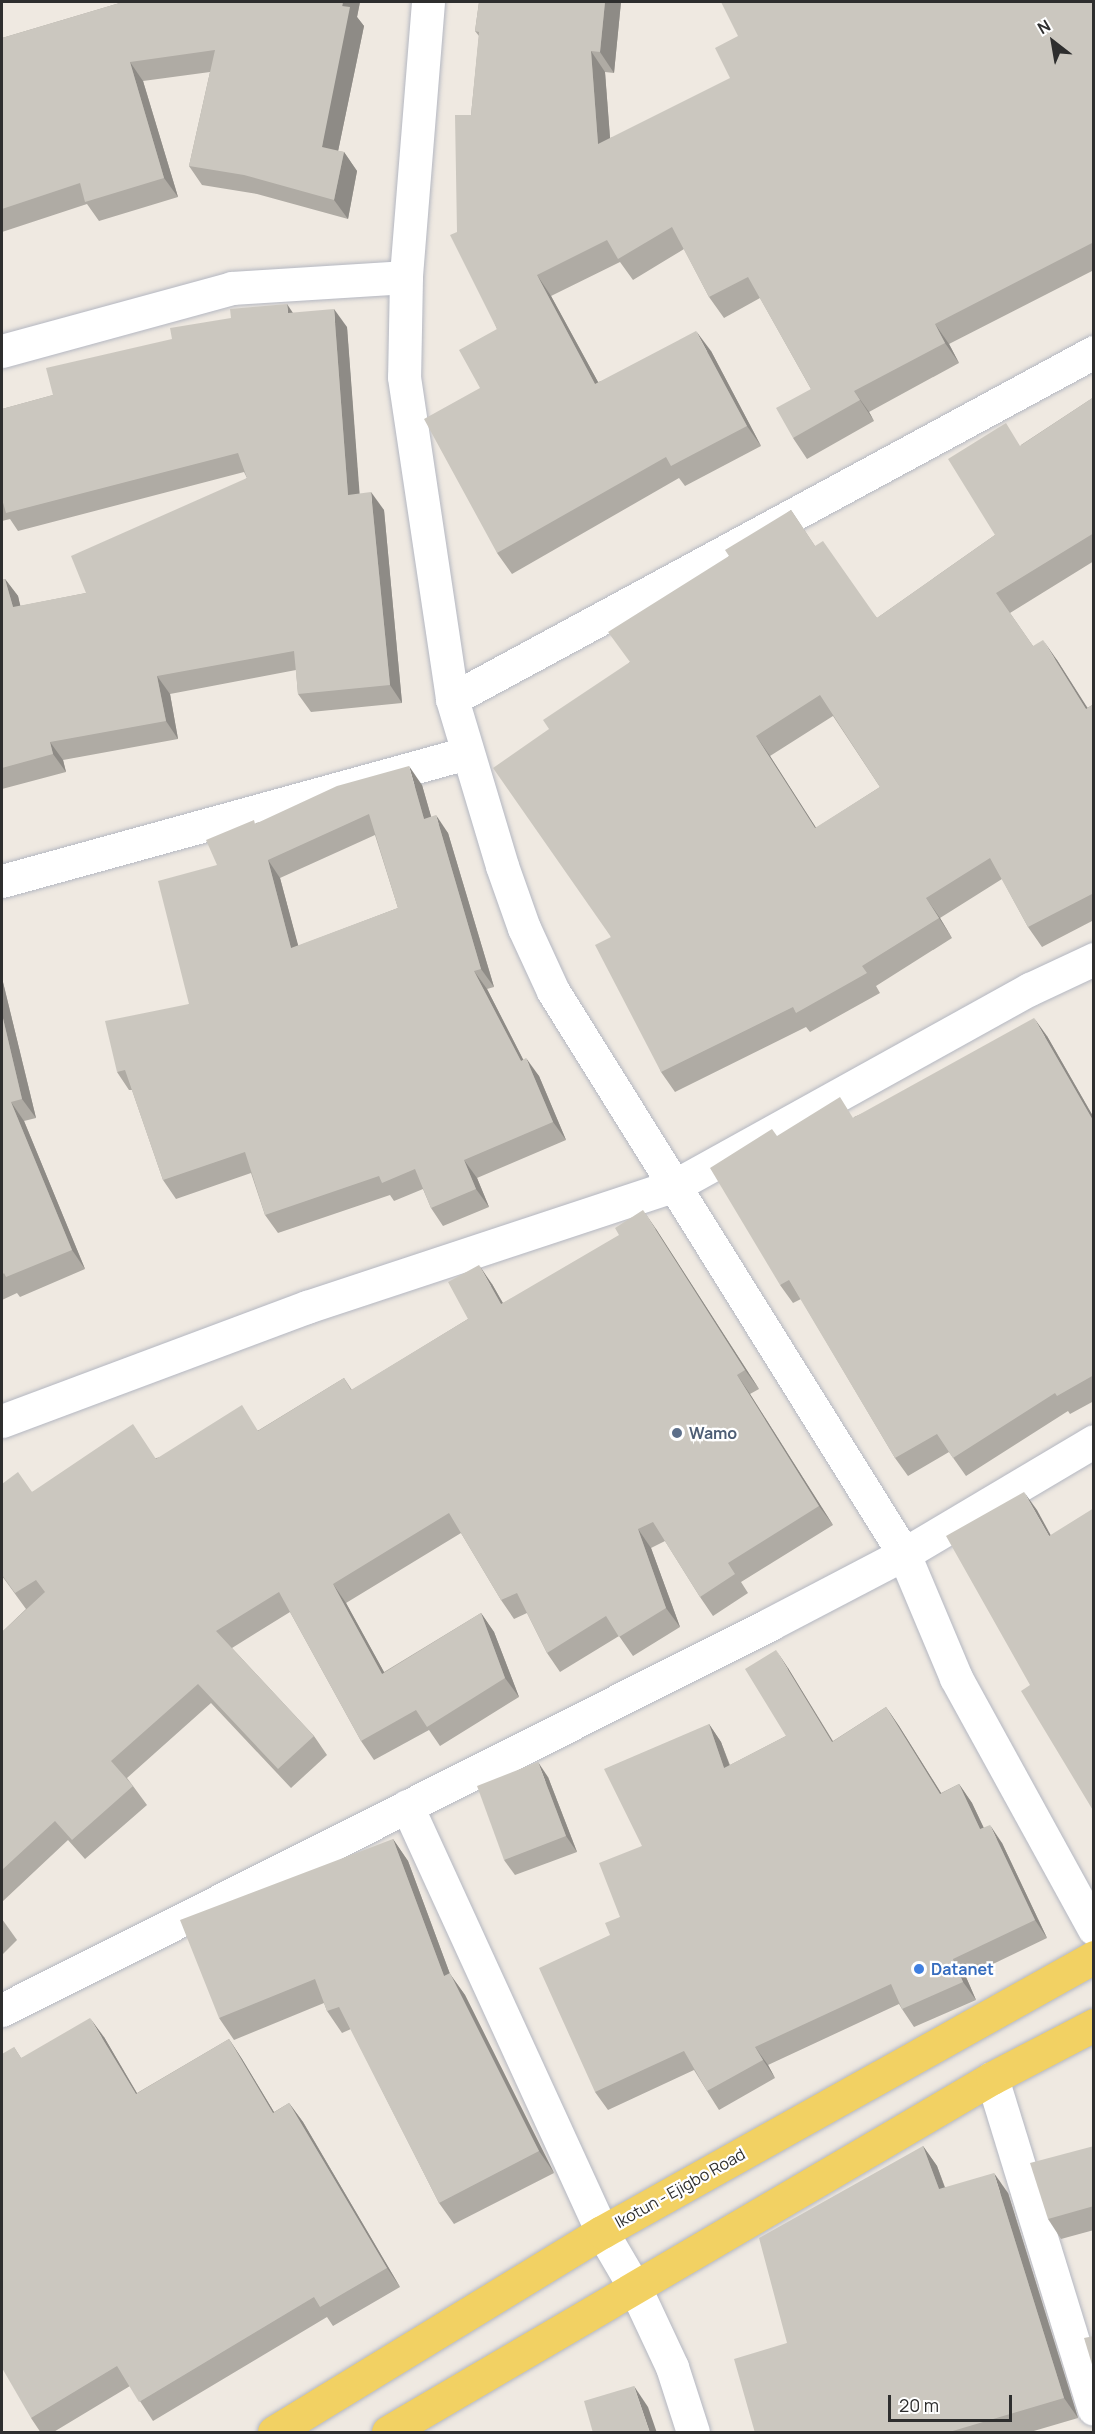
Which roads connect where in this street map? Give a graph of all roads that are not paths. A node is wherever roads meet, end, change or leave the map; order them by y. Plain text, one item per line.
1 (429, 2) edge
2 (406, 277) junction
3 (2, 351) edge
4 (1094, 352) edge
5 (452, 699) junction
6 (466, 753) junction
7 (2, 881) edge
8 (1094, 959) edge
9 (676, 1185) junction
10 (2, 1421) edge
11 (1094, 1441) edge
12 (904, 1554) junction
13 (407, 1806) junction
14 (1094, 1929) edge
15 (1094, 1957) edge
16 (2, 2010) edge
17 (1094, 2025) edge
18 (992, 2078) junction
19 (602, 2232) junction
20 (636, 2290) junction
21 (1094, 2409) edge
22 (274, 2433) edge
23 (388, 2433) edge
24 (693, 2433) edge

1 - 2 street
2 - 3 street
2 - 5 street
4 - 5 street
5 - 6 street
6 - 7 street
6 - 9 street
8 - 9 street
9 - 10 street
9 - 12 street
11 - 12 street
12 - 13 street
12 - 14 street
13 - 16 street
13 - 19 street
15 - 19 main road, Ikotun - Ejigbo Road
17 - 18 main road
18 - 20 main road
18 - 21 street
19 - 20 street
19 - 22 main road, Ikotun - Ejigbo Road
20 - 23 main road
20 - 24 street

